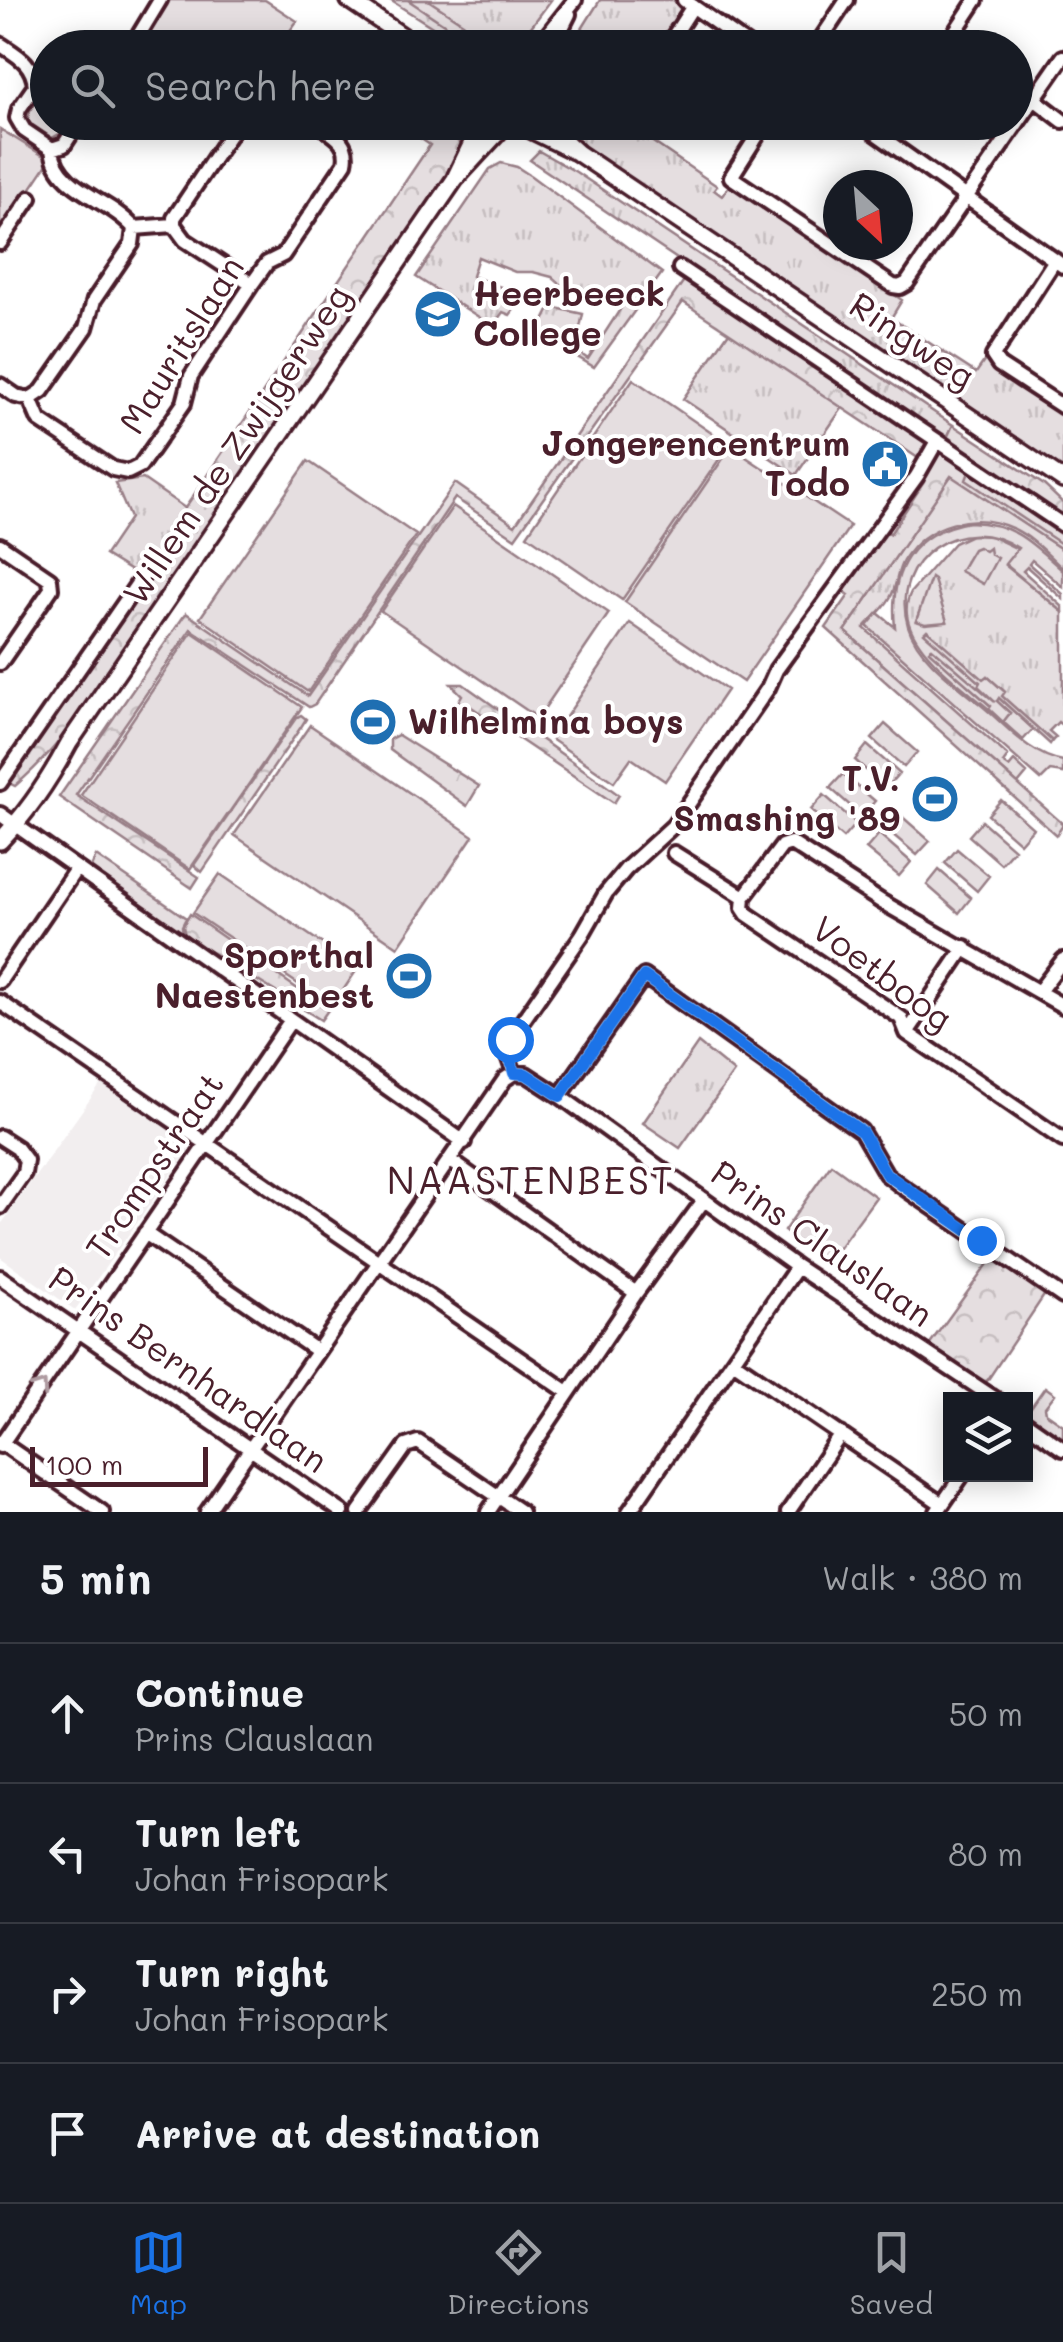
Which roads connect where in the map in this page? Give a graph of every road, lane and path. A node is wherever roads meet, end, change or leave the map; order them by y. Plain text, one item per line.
1 (160, 0) edge
2 (349, 0) edge
3 (576, 0) edge
4 (848, 0) edge
5 (976, 0) edge
6 (689, 3) edge
7 (142, 30) edge
8 (393, 30) edge
9 (552, 30) edge
10 (561, 30) edge
11 (675, 30) edge
12 (727, 30) edge
13 (827, 30) edge
14 (956, 30) edge
15 (0, 44) edge
16 (1063, 57) edge
17 (30, 67) edge
18 (30, 93) edge
19 (1033, 96) edge
20 (1036, 98) junction
21 (1033, 102) edge
22 (1063, 121) edge
23 (30, 135) edge
24 (35, 140) edge
25 (67, 140) edge
26 (226, 140) edge
27 (341, 140) edge
28 (474, 140) edge
29 (485, 140) edge
30 (548, 140) edge
31 (564, 140) edge
32 (755, 140) edge
33 (886, 140) edge
34 (1007, 140) edge
35 (578, 152) junction
36 (53, 156) junction
37 (455, 180) junction
38 (967, 197) junction
39 (30, 198) dead end
40 (174, 225) junction
41 (134, 228) junction
42 (0, 244) edge
43 (1059, 263) edge
44 (680, 268) dead end
45 (252, 284) junction
46 (0, 385) edge
47 (30, 399) junction
48 (1063, 407) edge
49 (937, 440) junction
50 (1063, 480) edge
51 (1063, 526) edge
52 (0, 545) edge
53 (144, 574) dead end
54 (0, 663) edge
55 (0, 783) edge
56 (6, 821) edge
57 (0, 842) edge
58 (674, 852) dead end
59 (76, 869) junction
60 (744, 898) junction
61 (965, 947) junction
62 (1063, 960) edge
63 (0, 981) edge
64 (1040, 990) junction
65 (0, 1002) edge
66 (1063, 1006) edge
67 (291, 1020) junction
68 (906, 1033) junction
69 (514, 1073) junction
70 (560, 1096) junction
71 (0, 1137) edge
72 (1063, 1140) edge
73 (208, 1141) junction
74 (464, 1142) junction
75 (450, 1162) junction
76 (704, 1200) junction
77 (0, 1207) edge
78 (144, 1233) junction
79 (380, 1261) junction
80 (797, 1266) junction
81 (0, 1276) edge
82 (636, 1293) junction
83 (1063, 1297) edge
84 (80, 1332) junction
85 (317, 1351) junction
86 (733, 1362) junction
87 (568, 1392) junction
88 (985, 1392) edge
89 (1033, 1428) edge
90 (841, 1434) junction
91 (1, 1444) edge
92 (250, 1449) junction
93 (1063, 1449) edge
94 (957, 1482) edge
95 (499, 1497) junction
96 (363, 1508) edge
97 (939, 1508) edge
98 (101, 1512) edge
99 (207, 1512) edge
100 (342, 1512) edge
101 (380, 1512) edge
102 (488, 1512) edge
103 (521, 1512) edge
104 (629, 1512) edge
105 (788, 1512) edge

1 - 7 street
2 - 8 main road
3 - 9 street
3 - 10 street
4 - 13 street
5 - 14 street
6 - 11 street
6 - 12 street
15 - 17 street
16 - 20 street
18 - 23 street
19 - 20 street
20 - 21 street
20 - 22 street
24 - 36 street
25 - 36 street
26 - 40 street, Mauritslaan
27 - 45 street, Mauritslaan
28 - 37 main road, Willem de Zwijgerweg
29 - 37 main road, Willem de Zwijgerweg
30 - 35 main road, Ringweg
31 - 35 main road, Ringweg
32 - 38 street
33 - 38 street
34 - 38 street
35 - 50 main road, Ringweg
36 - 41 street
37 - 56 main road, Willem de Zwijgerweg
38 - 43 street
39 - 42 street
40 - 41 street
40 - 45 street
41 - 47 street
43 - 48 street
44 - 49 street
45 - 47 street, Mauritslaan
46 - 47 street, Mauritslaan
49 - 51 street
49 - 69 street
52 - 54 street
53 - 55 street, Willem de Zwijgerweg
56 - 57 main road, Willem de Zwijgerweg
56 - 59 street
58 - 60 street, Voetboog
59 - 63 street
59 - 67 street
60 - 61 street
60 - 68 street, Voetboog
61 - 64 street
61 - 68 street
62 - 64 street
64 - 66 street
65 - 73 street
67 - 73 street, Trompstraat
67 - 74 street
68 - 72 street, Voetboog
69 - 70 street, Prins Clauslaan
69 - 74 street
70 - 76 street, Prins Clauslaan
70 - 83 street
71 - 77 street
73 - 78 street, Trompstraat
73 - 79 street
74 - 75 street
75 - 79 street
75 - 82 street
76 - 80 street, Prins Clauslaan
76 - 82 street
78 - 84 street, Trompstraat
78 - 85 street
79 - 85 street
79 - 87 street
80 - 86 street
80 - 88 street, Prins Clauslaan
81 - 84 street, Prins Bernhardlaan
82 - 87 street
91 -> 84 street, Trompstraat
84 - 92 street, Prins Bernhardlaan
85 - 92 street
86 - 90 street
86 - 104 street
87 - 95 street
89 - 93 street
90 - 97 street
90 - 105 street
91 - 98 street
92 - 99 street
92 - 100 street, Prins Bernhardlaan
94 - 97 street
95 - 96 street
95 - 102 street
95 - 103 street
96 - 101 street

